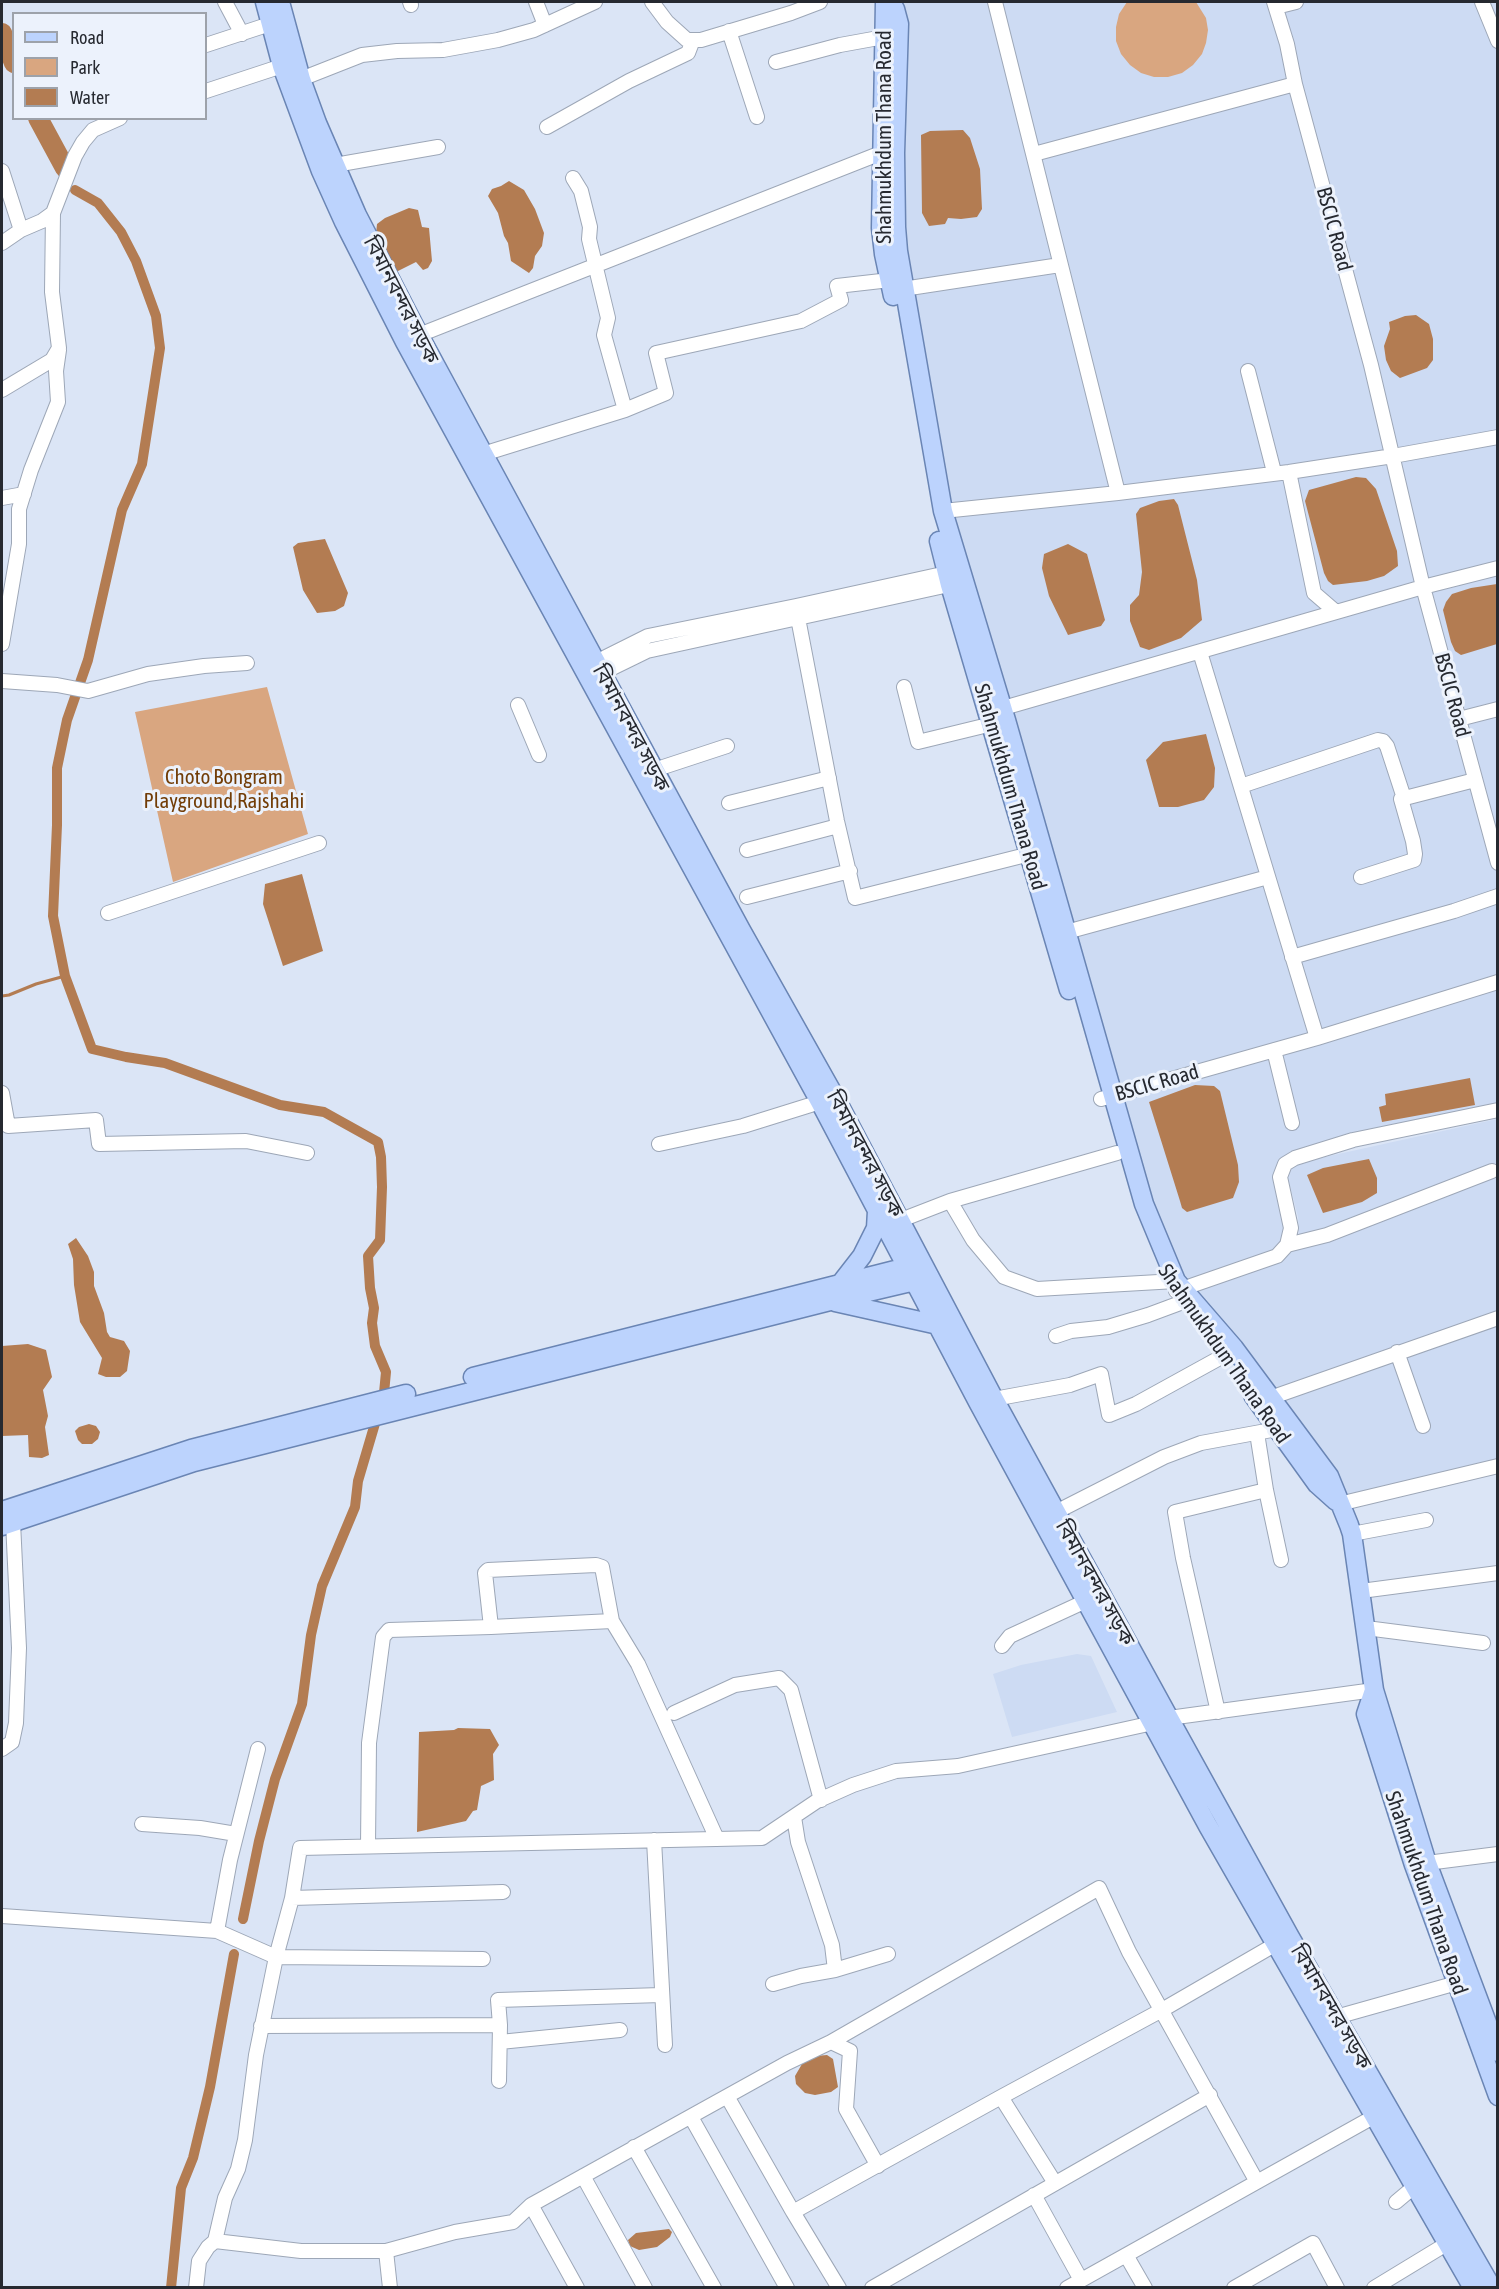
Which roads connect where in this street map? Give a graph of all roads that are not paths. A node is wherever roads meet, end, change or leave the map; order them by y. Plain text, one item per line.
1 (225, 2) edge
2 (265, 2) edge
3 (280, 2) edge
4 (536, 2) edge
5 (595, 2) edge
6 (652, 2) edge
7 (820, 2) edge
8 (885, 2) edge
9 (890, 2) edge
10 (995, 2) edge
11 (1296, 2) edge
12 (1482, 2) edge
13 (1275, 4) edge
14 (270, 24) junction
15 (545, 25) junction
16 (729, 31) junction
17 (242, 34) junction
18 (884, 37) junction
19 (693, 40) junction
20 (1497, 41) edge
21 (207, 45) edge
22 (776, 62) dead end
23 (282, 66) junction
24 (302, 79) junction
25 (1295, 84) junction
26 (207, 91) edge
27 (757, 117) dead end
28 (116, 120) edge
29 (547, 128) dead end
30 (438, 147) dead end
31 (881, 153) junction
32 (1034, 154) junction
33 (335, 165) junction
34 (2, 171) edge
35 (573, 178) dead end
36 (53, 213) junction
37 (21, 230) junction
38 (2, 243) edge
39 (596, 264) junction
40 (1060, 265) junction
41 (897, 285) junction
42 (419, 335) junction
43 (58, 348) junction
44 (1248, 371) dead end
45 (2, 390) edge
46 (625, 410) junction
47 (1497, 437) edge
48 (483, 454) junction
49 (1393, 456) junction
50 (1274, 472) junction
51 (1289, 472) junction
52 (24, 494) junction
53 (1118, 494) junction
54 (2, 498) edge
55 (943, 511) junction
56 (1497, 568) edge
57 (955, 577) junction
58 (1424, 586) junction
59 (554, 600) junction
60 (1336, 612) junction
61 (798, 618) junction
62 (2, 644) edge
63 (1200, 652) junction
64 (247, 663) dead end
65 (599, 668) junction
66 (2, 681) edge
67 (904, 687) dead end
68 (518, 705) dead end
69 (1497, 709) edge
70 (994, 715) junction
71 (1459, 719) junction
72 (727, 746) dead end
73 (539, 755) dead end
74 (654, 770) junction
75 (829, 778) junction
76 (1475, 780) junction
77 (1241, 786) junction
78 (1404, 798) junction
79 (729, 803) dead end
80 (838, 826) junction
81 (319, 843) dead end
82 (747, 849) dead end
83 (1030, 854) junction
84 (1497, 863) edge
85 (850, 871) junction
86 (1268, 877) junction
87 (1361, 877) dead end
88 (1497, 896) edge
89 (747, 897) dead end
90 (108, 913) dead end
91 (1060, 934) junction
92 (1292, 957) junction
93 (1497, 982) edge
94 (1317, 1038) junction
95 (1274, 1050) junction
96 (2, 1093) edge
97 (1107, 1097) junction
98 (820, 1102) junction
99 (1497, 1110) edge
100 (1292, 1123) dead end
101 (659, 1144) dead end
102 (306, 1153) dead end
103 (1117, 1153) junction
104 (1492, 1171) dead end
105 (950, 1201) junction
106 (877, 1211) junction
107 (901, 1220) junction
108 (1287, 1245) junction
109 (911, 1274) junction
110 (841, 1284) junction
111 (1177, 1289) junction
112 (830, 1301) junction
113 (1497, 1318) edge
114 (938, 1325) junction
115 (1056, 1336) dead end
116 (1397, 1352) junction
117 (1225, 1355) junction
118 (1270, 1398) junction
119 (994, 1399) junction
120 (396, 1403) junction
121 (1423, 1426) dead end
122 (1277, 1429) junction
123 (1257, 1432) junction
124 (1497, 1466) edge
125 (1266, 1490) junction
126 (1339, 1504) junction
127 (1056, 1512) junction
128 (1426, 1521) dead end
129 (7, 1527) edge
130 (1352, 1534) junction
131 (1281, 1560) dead end
132 (2, 1564) edge
133 (16, 1567) junction
134 (1497, 1573) edge
135 (1361, 1591) junction
136 (1086, 1601) junction
137 (612, 1621) junction
138 (491, 1627) junction
139 (1366, 1628) junction
140 (1483, 1643) dead end
141 (1002, 1646) dead end
142 (1374, 1690) junction
143 (1218, 1712) junction
144 (674, 1713) dead end
145 (1161, 1721) junction
146 (2, 1749) edge
147 (258, 1749) dead end
148 (821, 1800) junction
149 (794, 1817) junction
150 (142, 1824) dead end
151 (236, 1834) junction
152 (717, 1839) junction
153 (654, 1840) junction
154 (368, 1846) junction
155 (1497, 1854) edge
156 (1420, 1864) junction
157 (502, 1892) dead end
158 (292, 1898) junction
159 (2, 1916) edge
160 (217, 1931) junction
161 (1276, 1944) junction
162 (888, 1954) dead end
163 (276, 1957) junction
164 (483, 1959) dead end
165 (835, 1970) junction
166 (1462, 1981) junction
167 (773, 1984) dead end
168 (661, 1995) junction
169 (1162, 2010) junction
170 (1336, 2017) junction
171 (500, 2025) junction
172 (261, 2026) junction
173 (621, 2030) dead end
174 (500, 2042) junction
175 (831, 2042) junction
176 (665, 2045) dead end
177 (1497, 2052) edge
178 (499, 2080) dead end
179 (1210, 2095) junction
180 (1497, 2096) edge
181 (1001, 2097) junction
182 (728, 2098) junction
183 (1375, 2116) junction
184 (691, 2117) junction
185 (634, 2147) junction
186 (878, 2166) junction
187 (583, 2176) junction
188 (1055, 2182) junction
189 (1257, 2182) junction
190 (1415, 2186) junction
191 (1034, 2195) junction
192 (1396, 2202) dead end
193 (531, 2205) junction
194 (793, 2212) junction
195 (215, 2241) junction
196 (1448, 2243) junction
197 (386, 2251) junction
198 (1126, 2255) junction
199 (1080, 2280) junction
200 (196, 2288) edge
201 (390, 2288) edge
202 (577, 2288) edge
203 (645, 2288) edge
204 (714, 2288) edge
205 (788, 2288) edge
206 (839, 2288) edge
207 (872, 2288) edge
208 (1067, 2288) edge
209 (1145, 2288) edge
210 (1234, 2288) edge
211 (1337, 2288) edge
212 (1374, 2288) edge
213 (1473, 2288) edge
214 (1492, 2288) edge

1 - 17 street
2 - 14 main road, বিমানবন্দর সড়ক
3 - 24 main road, বিমানবন্দর সড়ক
4 - 15 street
5 - 15 street
6 - 19 street
7 - 16 street
8 - 18 main road, Shahmukhdum Thana Road
9 - 41 main road, Shahmukhdum Thana Road
10 - 32 street
11 - 13 street
12 - 20 street
13 - 25 street, BSCIC Road
14 - 17 street
14 - 23 main road, বিমানবন্দর সড়ক
15 - 24 street
16 - 19 street
16 - 27 street
17 - 21 street
18 - 22 street
18 - 31 main road, Shahmukhdum Thana Road
19 - 29 street
23 - 26 street
23 - 59 main road, বিমানবন্দর সড়ক
24 - 33 main road, বিমানবন্দর সড়ক
25 - 32 street
25 - 49 street, BSCIC Road
28 - 36 street
30 - 33 street
31 - 39 street
31 - 41 main road, Shahmukhdum Thana Road
32 - 40 street
33 - 42 main road, বিমানবন্দর সড়ক
34 - 37 street
35 - 39 street
36 - 37 street
36 - 43 street
37 - 38 street
39 - 42 street
39 - 46 street
40 - 41 street
40 - 53 street
41 - 46 street
41 - 55 main road, Shahmukhdum Thana Road
41 - 57 main road, Shahmukhdum Thana Road
42 - 48 main road, বিমানবন্দর সড়ক
43 - 45 street
43 - 52 street
44 - 50 street
46 - 48 street
47 - 49 street
48 - 59 main road, বিমানবন্দর সড়ক
49 - 51 street
49 - 58 street, BSCIC Road
50 - 51 street
50 - 53 street
51 - 60 street
52 - 54 street
52 - 62 street
53 - 55 street
55 - 57 main road, Shahmukhdum Thana Road
56 - 58 street
57 - 61 street
57 - 65 street
57 - 70 main road, Shahmukhdum Thana Road
58 - 60 street
58 - 71 street, BSCIC Road
59 - 65 main road, বিমানবন্দর সড়ক
59 - 98 main road, বিমানবন্দর সড়ক
60 - 63 street
61 - 65 street
61 - 75 street
63 - 70 street
63 - 77 street
64 - 66 street
65 - 74 main road, বিমানবন্দর সড়ক
67 - 70 street
68 - 73 street
69 - 71 street
70 - 83 main road, Shahmukhdum Thana Road
70 - 91 main road, Shahmukhdum Thana Road
71 - 76 street, BSCIC Road
72 - 74 street
74 - 107 main road, বিমানবন্দর সড়ক
75 - 79 street
75 - 80 street
76 - 78 street
76 - 84 street, BSCIC Road
77 - 78 street
77 - 86 street
78 - 87 street
80 - 82 street
80 - 85 street
81 - 90 street
83 - 85 street
83 - 91 main road, Shahmukhdum Thana Road
85 - 89 street
86 - 91 street
86 - 92 street
88 - 92 street
91 - 97 main road, Shahmukhdum Thana Road
92 - 94 street
93 - 94 street, BSCIC Road
94 - 95 street, BSCIC Road
95 - 97 street, BSCIC Road
95 - 100 street
96 - 102 street
97 - 103 main road, Shahmukhdum Thana Road
97 - 111 main road, Shahmukhdum Thana Road
98 - 101 street
98 - 106 main road, বিমানবন্দর সড়ক
99 - 108 street
103 - 105 street
103 - 111 main road, Shahmukhdum Thana Road
104 - 108 street
105 - 107 street
105 - 111 street
106 - 109 main road, বিমানবন্দর সড়ক
106 - 110 main road
107 - 119 main road, বিমানবন্দর সড়ক
108 - 111 street
109 - 110 main road
109 - 112 main road
109 - 114 main road, বিমানবন্দর সড়ক
110 - 120 main road
111 - 115 street
111 - 117 main road, Shahmukhdum Thana Road
111 - 118 main road, Shahmukhdum Thana Road
112 - 114 main road
112 - 120 main road
113 - 116 street
114 - 136 main road, বিমানবন্দর সড়ক
116 - 118 street
116 - 121 street
117 - 119 street
117 - 122 main road, Shahmukhdum Thana Road
118 - 126 main road, Shahmukhdum Thana Road
119 - 127 main road, বিমানবন্দর সড়ক
120 - 129 main road
122 - 123 street
122 - 126 main road, Shahmukhdum Thana Road
123 - 125 street
123 - 127 street
124 - 126 street
125 - 131 street
125 - 143 street
126 - 130 main road, Shahmukhdum Thana Road
127 - 145 main road, বিমানবন্দর সড়ক
128 - 130 street
129 - 133 street
130 - 135 main road, Shahmukhdum Thana Road
132 - 133 street
133 - 146 street
134 - 135 street
135 - 139 main road, Shahmukhdum Thana Road
136 - 141 street
136 - 145 main road, বিমানবন্দর সড়ক
137 - 138 street
137 - 138 street
137 - 152 street
138 - 154 street
139 - 140 street
139 - 142 main road, Shahmukhdum Thana Road
142 - 143 street
142 - 156 main road, Shahmukhdum Thana Road
143 - 145 street
144 - 148 street
145 - 148 street
145 - 161 main road, বিমানবন্দর সড়ক
145 - 170 main road, বিমানবন্দর সড়ক
147 - 151 street
148 - 149 street
149 - 152 street
149 - 165 street
150 - 151 street
151 - 160 street
152 - 153 street
153 - 154 street
153 - 168 street
154 - 158 street
155 - 156 street
156 - 166 main road, Shahmukhdum Thana Road
157 - 158 street
158 - 163 street
159 - 160 street
160 - 163 street
161 - 169 street
161 - 183 main road, বিমানবন্দর সড়ক
162 - 165 street
163 - 164 street
163 - 172 street
165 - 167 street
166 - 170 street
166 - 177 main road, Shahmukhdum Thana Road
166 - 180 main road, Shahmukhdum Thana Road
168 - 171 street
168 - 176 street
169 - 175 street
169 - 179 street
169 - 181 street
170 - 214 main road, বিমানবন্দর সড়ক
171 - 172 street
171 - 174 street
172 - 195 street
173 - 174 street
174 - 178 street
175 - 182 street
175 - 186 street
179 - 188 street
179 - 189 street
181 - 186 street
181 - 188 street
182 - 184 street
182 - 194 street
183 - 189 street
183 - 190 main road, বিমানবন্দর সড়ক
184 - 185 street
184 - 205 street
185 - 187 street
185 - 204 street
186 - 194 street
187 - 193 street
187 - 203 street
188 - 191 street
189 - 198 street
190 - 192 street
190 - 196 main road, বিমানবন্দর সড়ক
191 - 199 street
191 - 207 street
193 - 197 street
193 - 202 street
194 - 206 street
195 - 197 street
195 - 200 street
196 - 212 street
196 - 213 main road, বিমানবন্দর সড়ক
197 - 201 street
198 - 199 street
198 - 209 street
199 - 208 street
210 - 211 street

